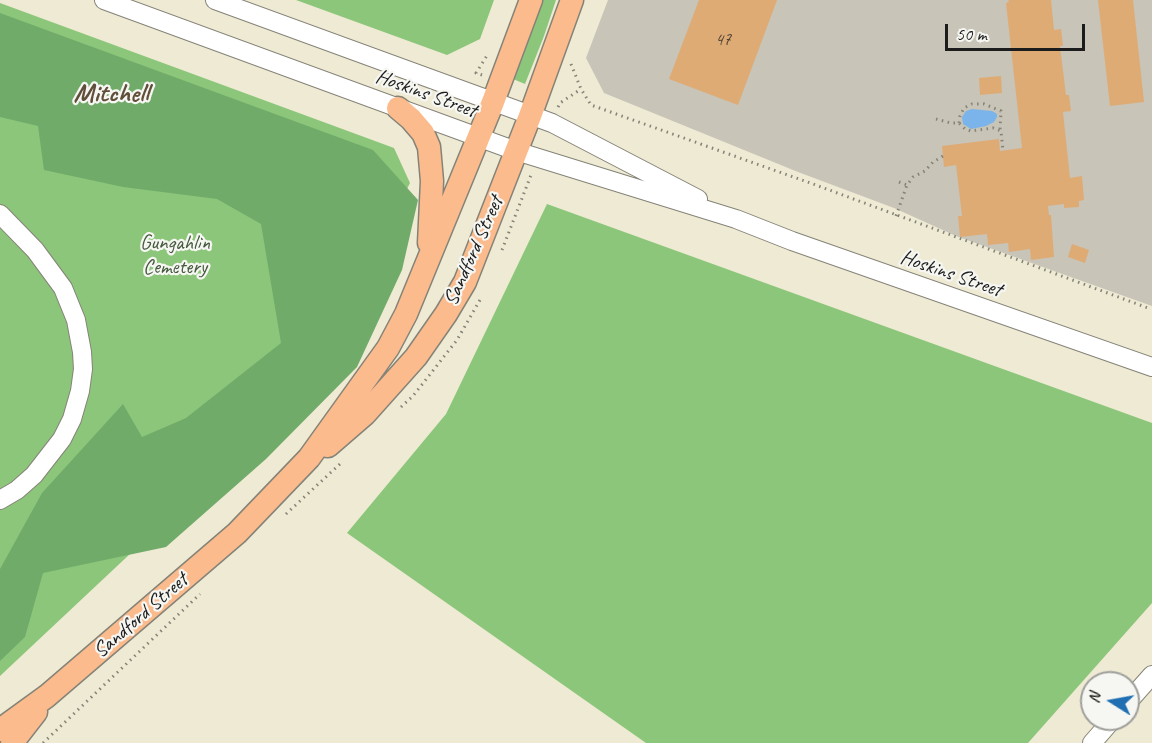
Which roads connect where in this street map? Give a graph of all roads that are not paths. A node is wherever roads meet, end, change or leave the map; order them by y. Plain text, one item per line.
1 (104, 0) edge
2 (215, 0) edge
3 (531, 0) edge
4 (572, 0) edge
5 (493, 102) junction
6 (398, 108) junction
7 (530, 116) junction
8 (478, 138) junction
9 (516, 151) junction
10 (0, 214) edge
11 (736, 219) junction
12 (422, 279) junction
13 (1152, 368) edge
14 (309, 458) junction
15 (0, 500) edge
16 (1152, 675) edge
17 (1140, 688) edge
18 (47, 696) junction
19 (0, 730) edge
20 (1102, 731) edge
21 (12, 743) edge
22 (1092, 743) edge

1 - 6 street, Hoskins Street
2 - 5 street, Hoskins Street
3 - 5 main road, Sandford Street
4 - 7 main road, Sandford Street
5 - 7 street, Hoskins Street
5 - 8 main road, Sandford Street
6 - 8 street, Hoskins Street
6 - 12 main road
7 - 9 main road, Sandford Street
7 - 11 street, Hoskins Street
8 - 9 street, Hoskins Street
8 - 12 main road, Sandford Street
9 - 11 street, Hoskins Street
9 - 14 main road, Sandford Street
10 - 15 street
11 - 13 street, Hoskins Street
12 - 14 main road, Sandford Street
14 - 18 main road, Sandford Street
16 - 17 street
18 - 19 main road, Sandford Street
18 - 21 main road, Sandford Street
20 - 22 street

